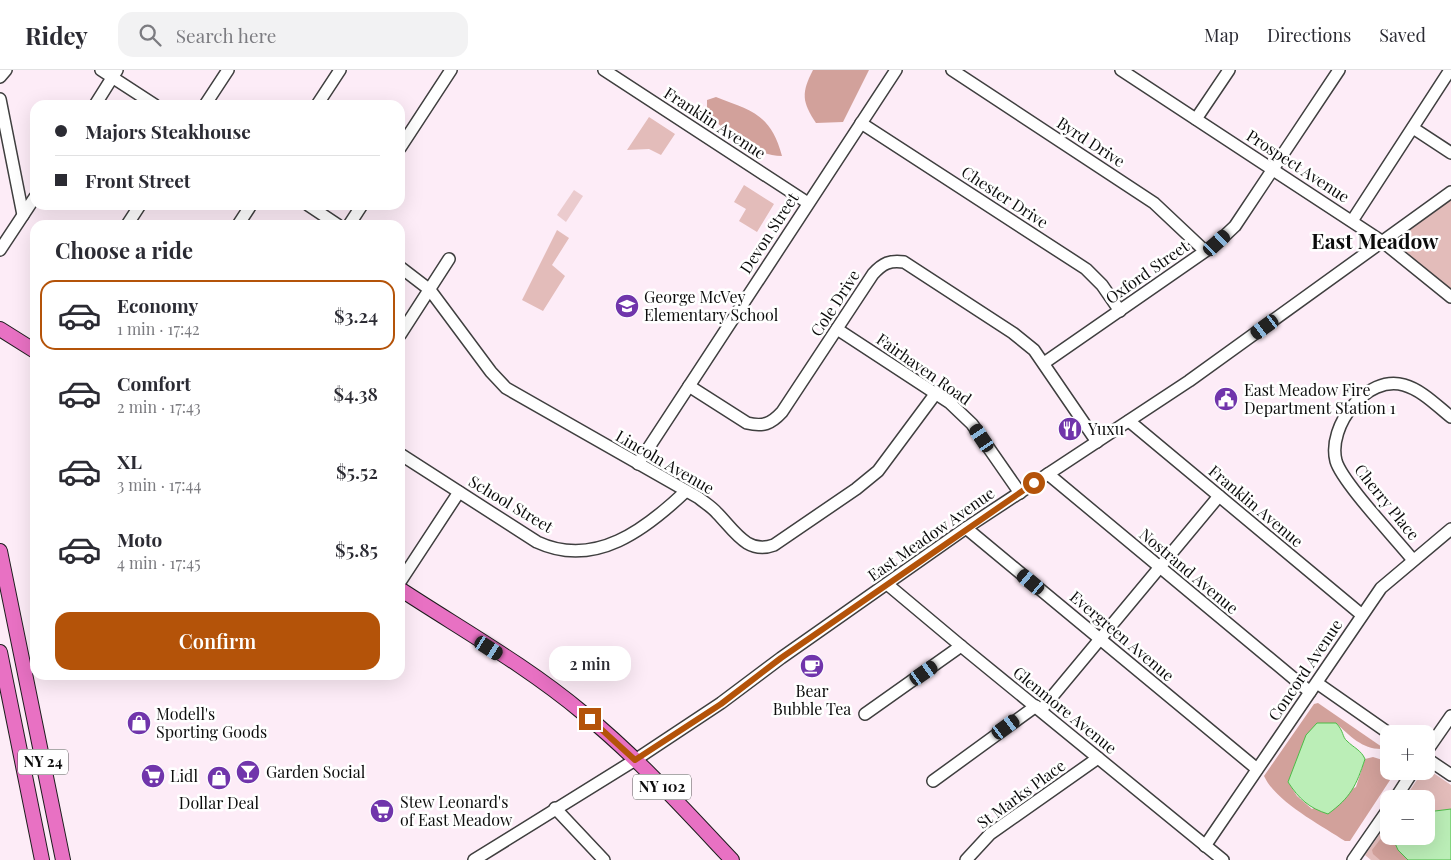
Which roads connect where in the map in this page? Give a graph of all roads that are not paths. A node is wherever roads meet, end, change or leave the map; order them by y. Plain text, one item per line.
1 (6, 70) edge
2 (101, 70) edge
3 (228, 70) edge
4 (340, 70) edge
5 (451, 70) edge
6 (604, 70) edge
7 (896, 70) edge
8 (952, 70) edge
9 (1121, 70) edge
10 (1229, 70) edge
11 (1340, 70) edge
12 (1450, 70) edge
13 (115, 74) edge
14 (0, 77) edge
15 (0, 99) edge
16 (98, 100) edge
17 (149, 100) edge
18 (208, 100) edge
19 (320, 100) edge
20 (1196, 119) junction
21 (861, 123) junction
22 (1413, 128) junction
23 (405, 140) edge
24 (1451, 153) edge
25 (1274, 170) junction
26 (1451, 192) edge
27 (808, 203) junction
28 (30, 204) edge
29 (316, 210) edge
30 (23, 215) junction
31 (330, 220) edge
32 (1352, 220) junction
33 (1383, 242) junction
34 (0, 250) edge
35 (1204, 251) junction
36 (449, 259) dead end
37 (405, 271) edge
38 (430, 290) junction
39 (1451, 297) edge
40 (1120, 311) junction
41 (405, 328) edge
42 (0, 329) edge
43 (837, 329) junction
44 (30, 349) edge
45 (1044, 363) junction
46 (689, 386) junction
47 (936, 393) junction
48 (1451, 418) edge
49 (1129, 421) junction
50 (1097, 442) junction
51 (405, 457) edge
52 (638, 464) junction
53 (1048, 474) junction
54 (686, 491) junction
55 (459, 492) junction
56 (1020, 492) junction
57 (1219, 496) junction
58 (966, 528) junction
59 (1451, 528) edge
60 (0, 551) edge
61 (1414, 560) junction
62 (1160, 567) junction
63 (405, 574) edge
64 (887, 584) junction
65 (405, 592) edge
66 (1362, 615) junction
67 (1100, 639) junction
68 (960, 646) junction
69 (0, 652) edge
70 (1313, 688) junction
71 (1039, 708) junction
72 (865, 714) dead end
73 (1451, 716) edge
74 (1380, 728) edge
75 (1435, 739) edge
76 (1098, 758) junction
77 (635, 760) junction
78 (1435, 764) edge
79 (1258, 769) junction
80 (1451, 775) edge
81 (933, 781) dead end
82 (555, 808) junction
83 (1380, 821) edge
84 (1206, 846) junction
85 (42, 860) edge
86 (63, 860) edge
87 (474, 860) edge
88 (604, 860) edge
89 (732, 860) edge
90 (966, 860) edge
91 (1223, 860) edge
92 (1353, 860) edge

1 - 14 street
2 - 13 street
3 - 18 street
4 - 19 street
5 - 23 street
6 - 27 street, Franklin Avenue
7 - 21 street, Devon Street
8 - 35 street, Byrd Drive
9 - 20 street, Prospect Avenue
10 - 20 street
11 - 25 street, Oxford Street
12 - 22 street
13 - 16 street
13 - 17 street
15 - 30 street
20 - 25 street, Prospect Avenue
21 - 27 street, Devon Street
21 - 40 street, Chester Drive
22 - 24 street
22 - 32 street
25 - 32 street, Prospect Avenue
25 - 35 street, Oxford Street
26 - 33 street, East Meadow Avenue
27 - 46 street, Devon Street
28 - 30 street
29 - 31 street
30 - 34 street
32 - 33 street, Prospect Avenue
33 - 39 street, Prospect Avenue
33 - 49 street, East Meadow Avenue
35 - 40 street, Oxford Street
36 - 38 street
37 - 38 street, Lincoln Avenue
38 - 41 street
38 - 52 street, Lincoln Avenue
40 - 45 street, Oxford Street
42 - 44 main road
43 - 45 street, Cole Drive
43 - 46 street, Cole Drive
43 - 47 street, Fairhaven Road
45 - 50 street, Cole Drive
46 - 52 street, Devon Street
47 - 54 street, Lincoln Avenue
47 - 56 street, Fairhaven Road
48 - 61 street, Cherry Place
49 - 50 street, East Meadow Avenue
49 - 57 street, Franklin Avenue
50 - 53 street, East Meadow Avenue
51 - 55 street, School Street
52 - 54 street, Lincoln Avenue
53 - 56 street, East Meadow Avenue
53 - 62 street, Nostrand Avenue
54 - 55 street, School Street
55 - 63 street
56 - 58 street, East Meadow Avenue
57 - 62 street
57 - 66 street, Franklin Avenue
58 - 64 street, East Meadow Avenue
58 - 67 street, Evergreen Avenue
59 - 61 street, Concord Avenue
60 - 86 main road, NY 24
61 - 66 street, Concord Avenue
62 - 67 street
62 - 70 street, Nostrand Avenue
64 - 68 street, Glenmore Avenue
64 - 77 street, East Meadow Avenue
65 - 77 main road, NY 102
66 - 70 street, Concord Avenue
67 - 71 street
67 - 79 street, Evergreen Avenue
68 - 71 street, Glenmore Avenue
68 - 72 street
69 - 85 main road, NY 24
70 - 74 street, Nostrand Avenue
70 - 79 street, Concord Avenue
71 - 76 street, Glenmore Avenue
71 - 81 street
73 - 75 street
76 - 84 street, Glenmore Avenue
76 - 90 street, St Marks Place
77 - 82 street, East Meadow Avenue
77 - 89 main road, NY 102
78 - 80 street
79 - 84 street, Concord Avenue
82 - 87 street, East Meadow Avenue
82 - 88 street
83 - 92 street
84 - 91 street, Glenmore Avenue

